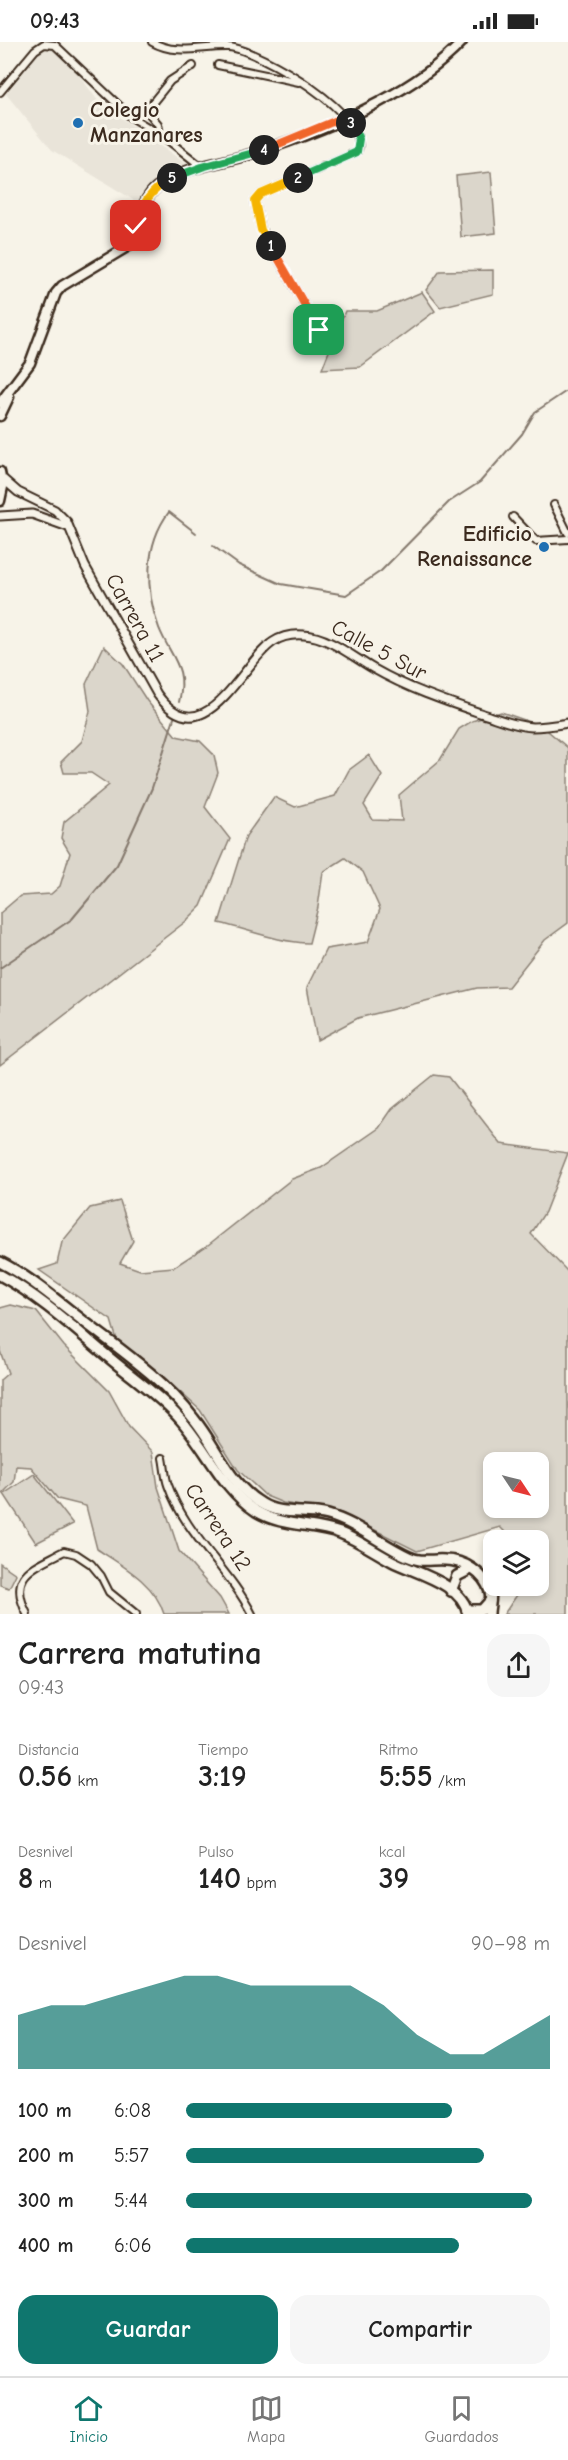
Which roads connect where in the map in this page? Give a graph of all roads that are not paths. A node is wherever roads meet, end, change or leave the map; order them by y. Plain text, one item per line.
1 (152, 42) edge
2 (462, 42) edge
3 (51, 43) edge
4 (226, 45) edge
5 (218, 65) dead end
6 (193, 66) dead end
7 (299, 82) junction
8 (0, 92) edge
9 (347, 116) junction
10 (160, 134) junction
11 (202, 167) junction
12 (319, 330) dead end
13 (12, 389) junction
14 (0, 403) edge
15 (0, 416) edge
16 (1, 476) edge
17 (0, 501) edge
18 (554, 505) dead end
19 (0, 516) edge
20 (513, 517) dead end
21 (68, 526) junction
22 (568, 533) edge
23 (568, 539) edge
24 (185, 714) joint
25 (568, 723) edge
26 (0, 1262) edge
27 (0, 1275) edge
28 (163, 1458) dead end
29 (471, 1569) junction
30 (451, 1591) junction
31 (491, 1599) junction
32 (468, 1612) edge
33 (27, 1614) edge
34 (136, 1614) edge
35 (252, 1614) edge
36 (489, 1614) edge

1 - 4 street
2 - 9 main road
3 - 8 street
3 - 10 street
4 - 7 street
5 - 7 street
6 - 10 street
7 - 9 street
9 - 11 main road
9 - 12 street
10 - 11 street
11 - 13 main road
13 - 14 main road
13 - 15 main road
16 - 17 main road
16 - 21 street, Carrera 11
18 - 22 street
19 - 21 street
20 - 23 street
21 - 24 street, Carrera 11
24 - 25 street, Calle 5 Sur
26 - 29 main road
27 - 30 main road
28 - 35 street, Carrera 12
29 - 30 main road
29 - 31 main road
30 - 32 main road
31 - 32 main road
31 - 36 main road
33 - 34 street

